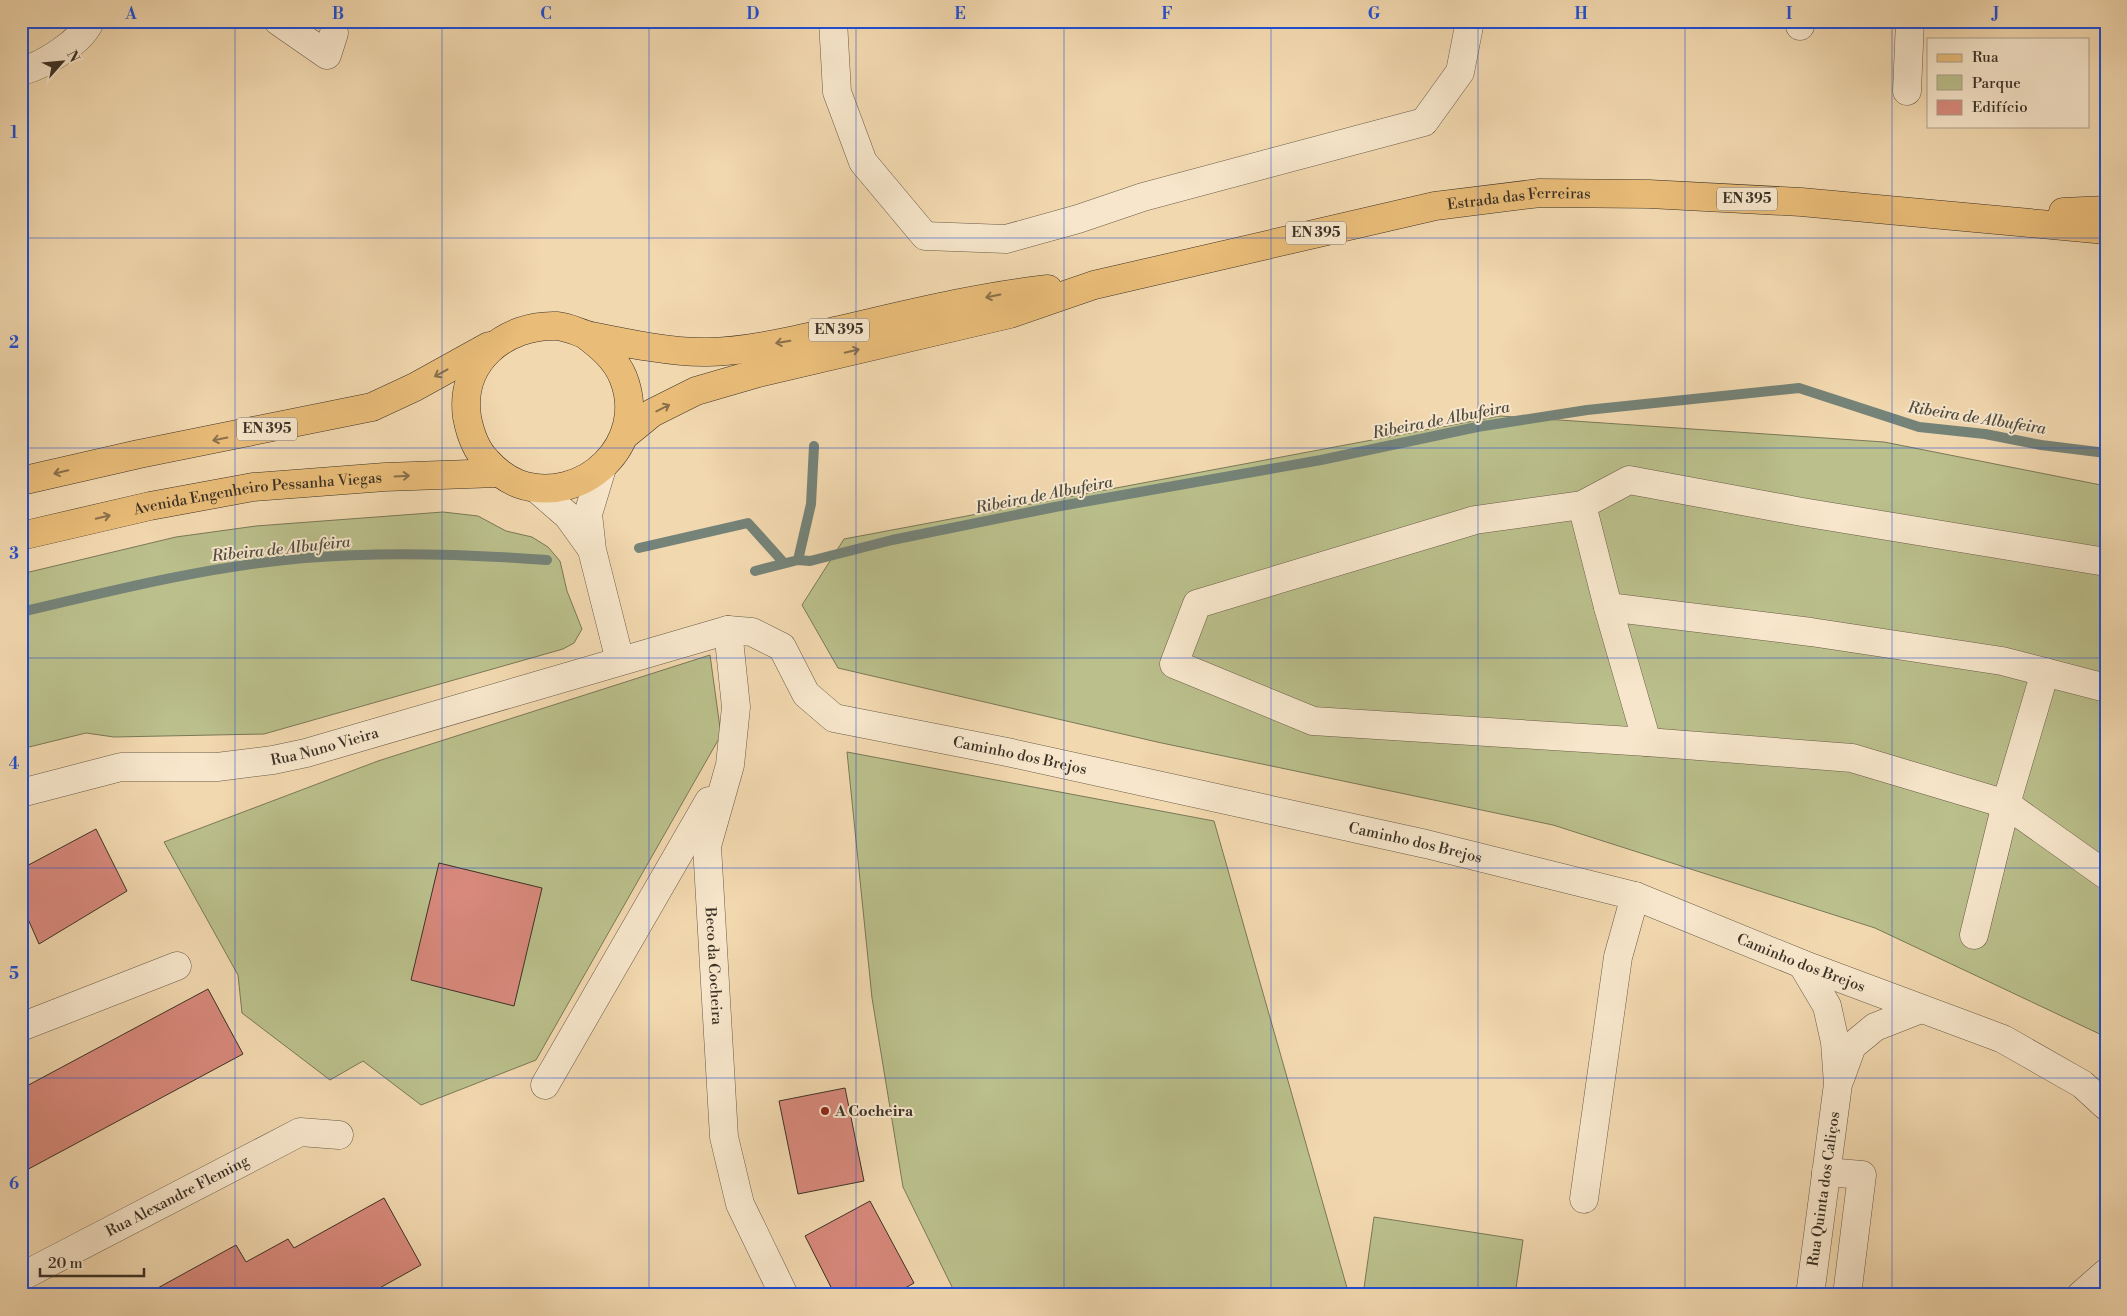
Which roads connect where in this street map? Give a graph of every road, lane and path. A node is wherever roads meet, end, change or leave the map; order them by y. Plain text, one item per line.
1 (90, 21) edge
2 (278, 21) edge
3 (833, 21) edge
4 (1470, 21) edge
5 (1910, 21) edge
6 (334, 33) dead end
7 (21, 71) edge
8 (1907, 91) dead end
9 (2106, 210) edge
10 (1954, 215) junction
11 (2106, 230) edge
12 (1094, 285) junction
13 (584, 334) junction
14 (499, 341) junction
15 (624, 436) junction
16 (602, 468) junction
17 (498, 473) junction
18 (21, 481) edge
19 (537, 489) junction
20 (1582, 504) junction
21 (21, 536) edge
22 (592, 550) junction
23 (2106, 562) edge
24 (1608, 607) junction
25 (728, 630) junction
26 (620, 661) junction
27 (2045, 672) junction
28 (2106, 688) edge
29 (1647, 742) junction
30 (730, 765) junction
31 (21, 792) edge
32 (2006, 804) junction
33 (2106, 875) edge
34 (1635, 896) junction
35 (1974, 935) dead end
36 (1802, 964) junction
37 (177, 966) dead end
38 (1921, 1009) junction
39 (21, 1027) edge
40 (1838, 1084) junction
41 (545, 1085) dead end
42 (2106, 1106) edge
43 (339, 1135) dead end
44 (1826, 1172) junction
45 (1584, 1199) dead end
46 (2106, 1272) edge
47 (21, 1277) edge
48 (784, 1295) edge
49 (1810, 1295) edge
50 (1846, 1295) edge
51 (2081, 1295) edge

1 - 7 street
2 - 6 street
3 - 4 street
5 - 8 street
9 - 10 main road, Estrada das Ferreiras / EN 395
10 - 11 main road, Estrada das Ferreiras / EN 395
10 - 12 main road, Estrada das Ferreiras / EN 395
12 -> 13 main road, EN 395
15 -> 12 main road, EN 395
13 - 14 main road, EN 395
13 - 15 main road, EN 395
14 - 17 main road, EN 395
14 -> 18 main road, EN 395
15 - 16 main road, EN 395
16 - 19 main road, EN 395
16 - 22 street
17 - 19 main road, EN 395
21 -> 17 main road, Avenida Engenheiro Pessanha Viegas / EN 395
19 - 22 street
20 - 23 street
20 - 24 street
20 - 29 street
22 - 26 street
24 - 27 street
24 - 29 street
25 - 26 street, Rua Nuno Vieira
25 - 30 street, Beco da Cocheira
25 - 34 street, Caminho dos Brejos
26 - 31 street, Rua Nuno Vieira
27 - 28 street
27 - 32 street
29 - 32 street
30 - 41 street
30 - 48 street, Beco da Cocheira
32 - 33 street
32 - 35 street
34 - 36 street, Caminho dos Brejos
34 - 45 street
36 - 38 street, Caminho dos Brejos
36 - 40 street
37 - 39 street
38 - 40 street
38 - 42 street, Caminho dos Brejos
40 - 44 street, Rua Quinta dos Caliços
43 - 47 street, Rua Alexandre Fleming
44 - 49 street, Rua Quinta dos Caliços
44 - 50 street
46 - 51 street

